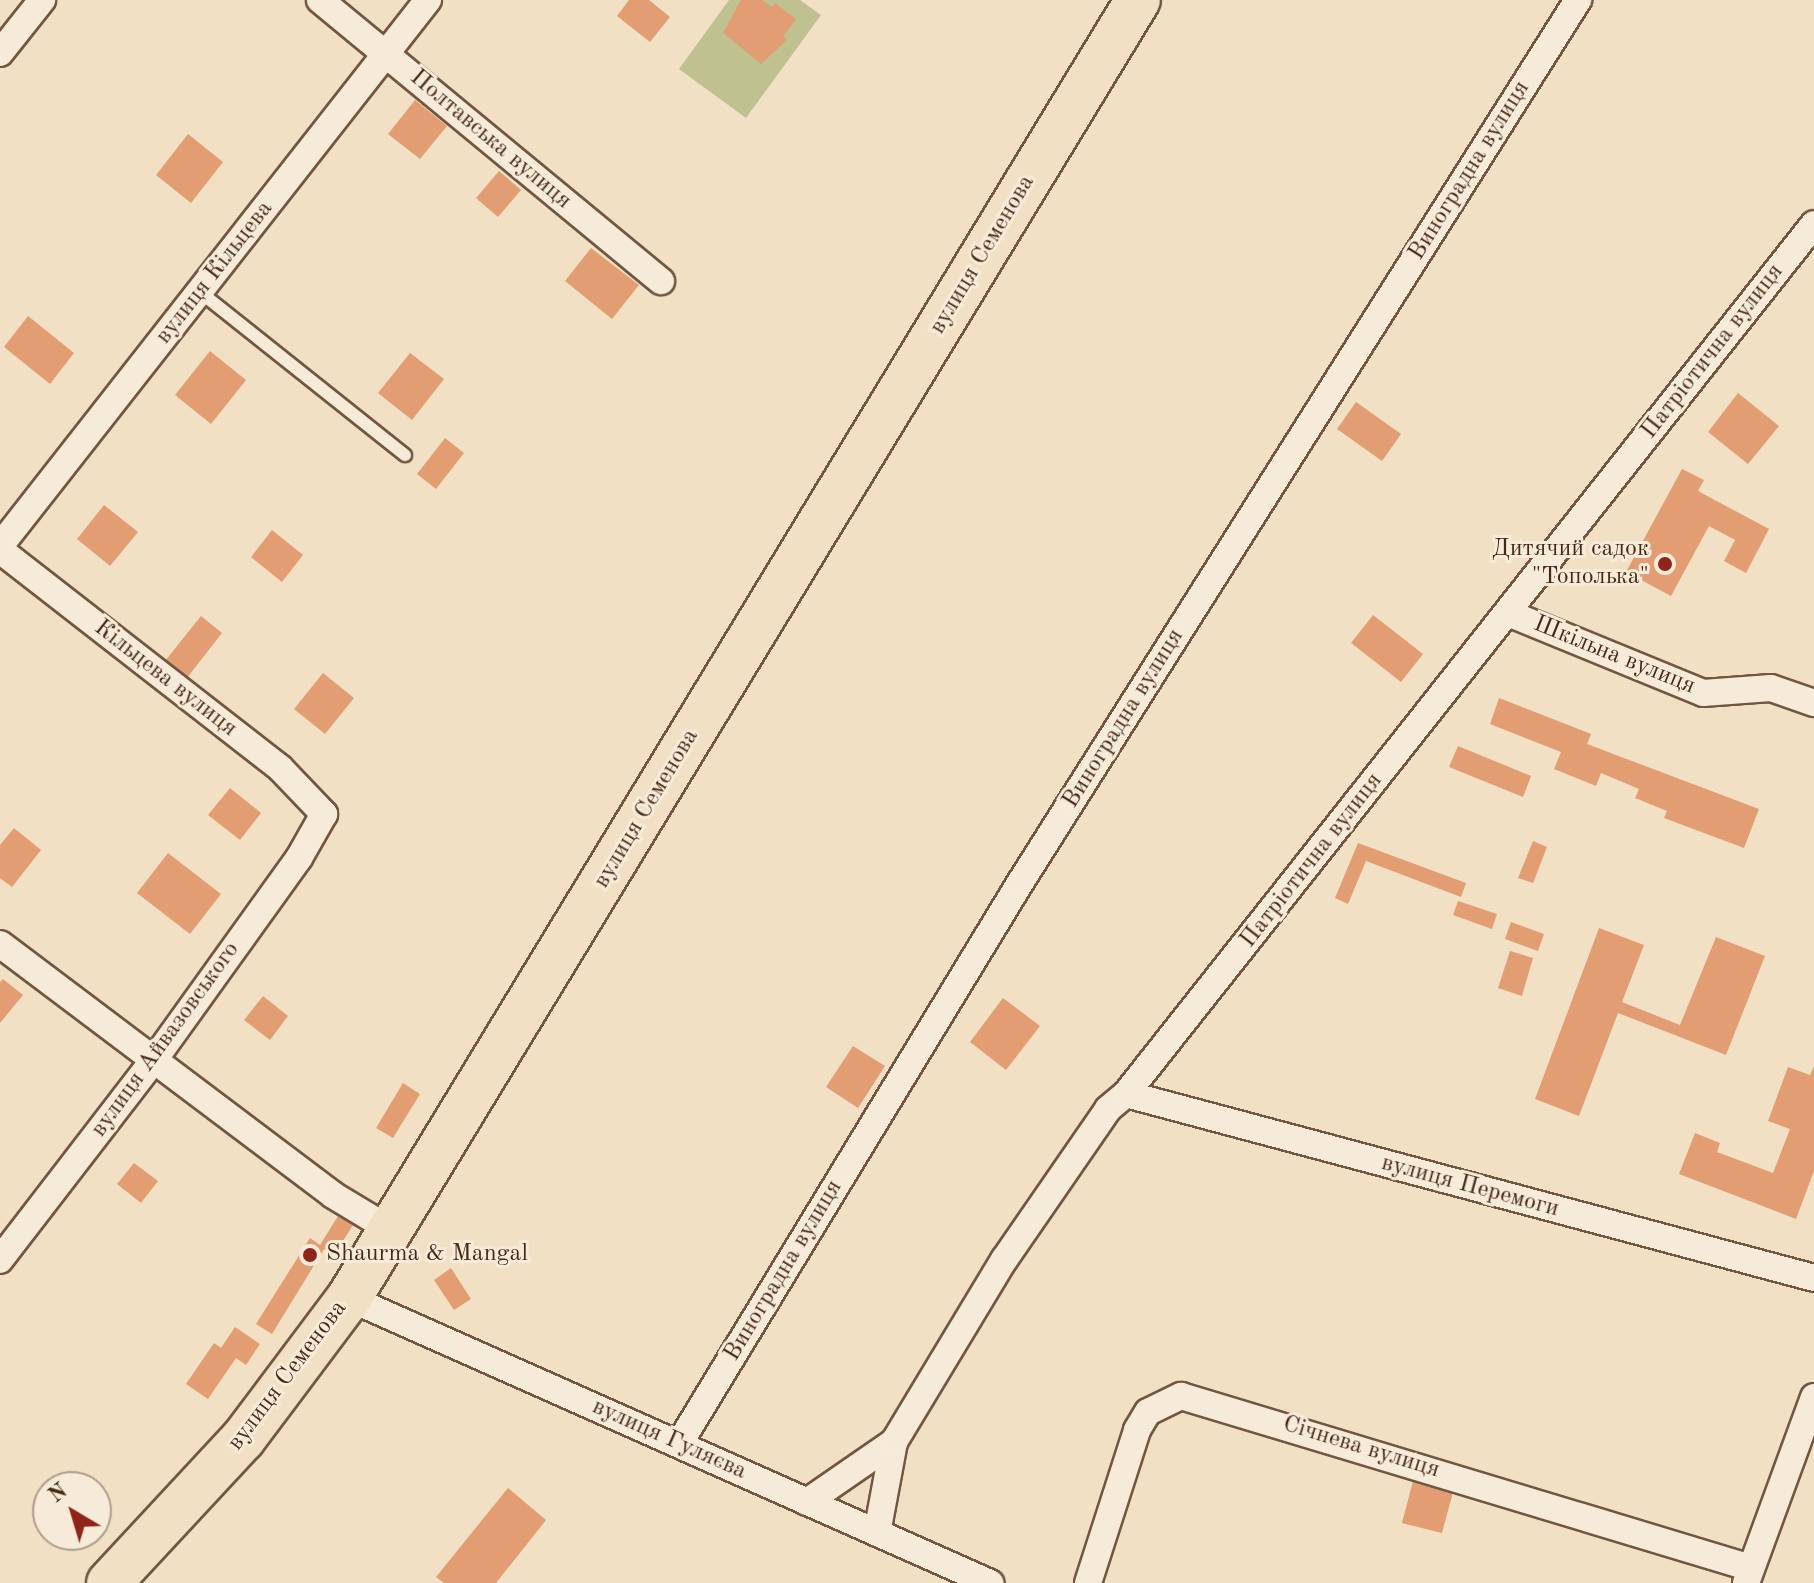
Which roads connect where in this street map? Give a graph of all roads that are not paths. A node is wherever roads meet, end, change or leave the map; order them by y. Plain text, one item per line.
1 (42, 0) edge
2 (320, 0) edge
3 (428, 0) edge
4 (1138, 0) edge
5 (1578, 0) edge
6 (0, 53) edge
7 (387, 55) junction
8 (1814, 224) edge
9 (661, 281) dead end
10 (200, 292) junction
11 (405, 455) dead end
12 (0, 548) edge
13 (1508, 613) junction
14 (1814, 703) edge
15 (324, 814) joint
16 (0, 944) edge
17 (153, 1061) junction
18 (1126, 1094) junction
19 (391, 1230) junction
20 (0, 1260) edge
21 (1814, 1278) edge
22 (349, 1298) junction
23 (1814, 1397) edge
24 (894, 1442) junction
25 (679, 1444) junction
26 (807, 1502) junction
27 (877, 1533) junction
28 (1748, 1575) edge
29 (109, 1583) edge
30 (990, 1583) edge
31 (1088, 1583) edge

1 - 6 street
2 - 7 street, Полтавська вулиця
3 - 7 street, вулиця Кільцева
4 - 19 highway, вулиця Семенова
5 - 25 street, Виноградна вулиця
7 - 9 street, Полтавська вулиця
7 - 10 street, вулиця Кільцева
8 - 13 street, Патріотична вулиця
10 - 11 lane
10 - 12 street, вулиця Кільцева
12 - 15 street, Кільцева вулиця
13 - 14 street, Шкільна вулиця
13 - 18 street, Патріотична вулиця
15 - 17 street, вулиця Айвазовського
16 - 17 street
17 - 19 street
17 - 20 street, вулиця Айвазовського
18 - 21 street, вулиця Перемоги
18 - 24 street, Патріотична вулиця
19 - 22 highway, вулиця Семенова
22 - 25 street, вулиця Гуляєва
22 - 29 highway, вулиця Семенова
23 - 28 street
24 - 26 street
24 - 27 street, Патріотична вулиця
25 - 26 street, вулиця Гуляєва
26 - 27 street, вулиця Гуляєва
27 - 30 street, вулиця Гуляєва
28 - 31 street, Січнева вулиця

